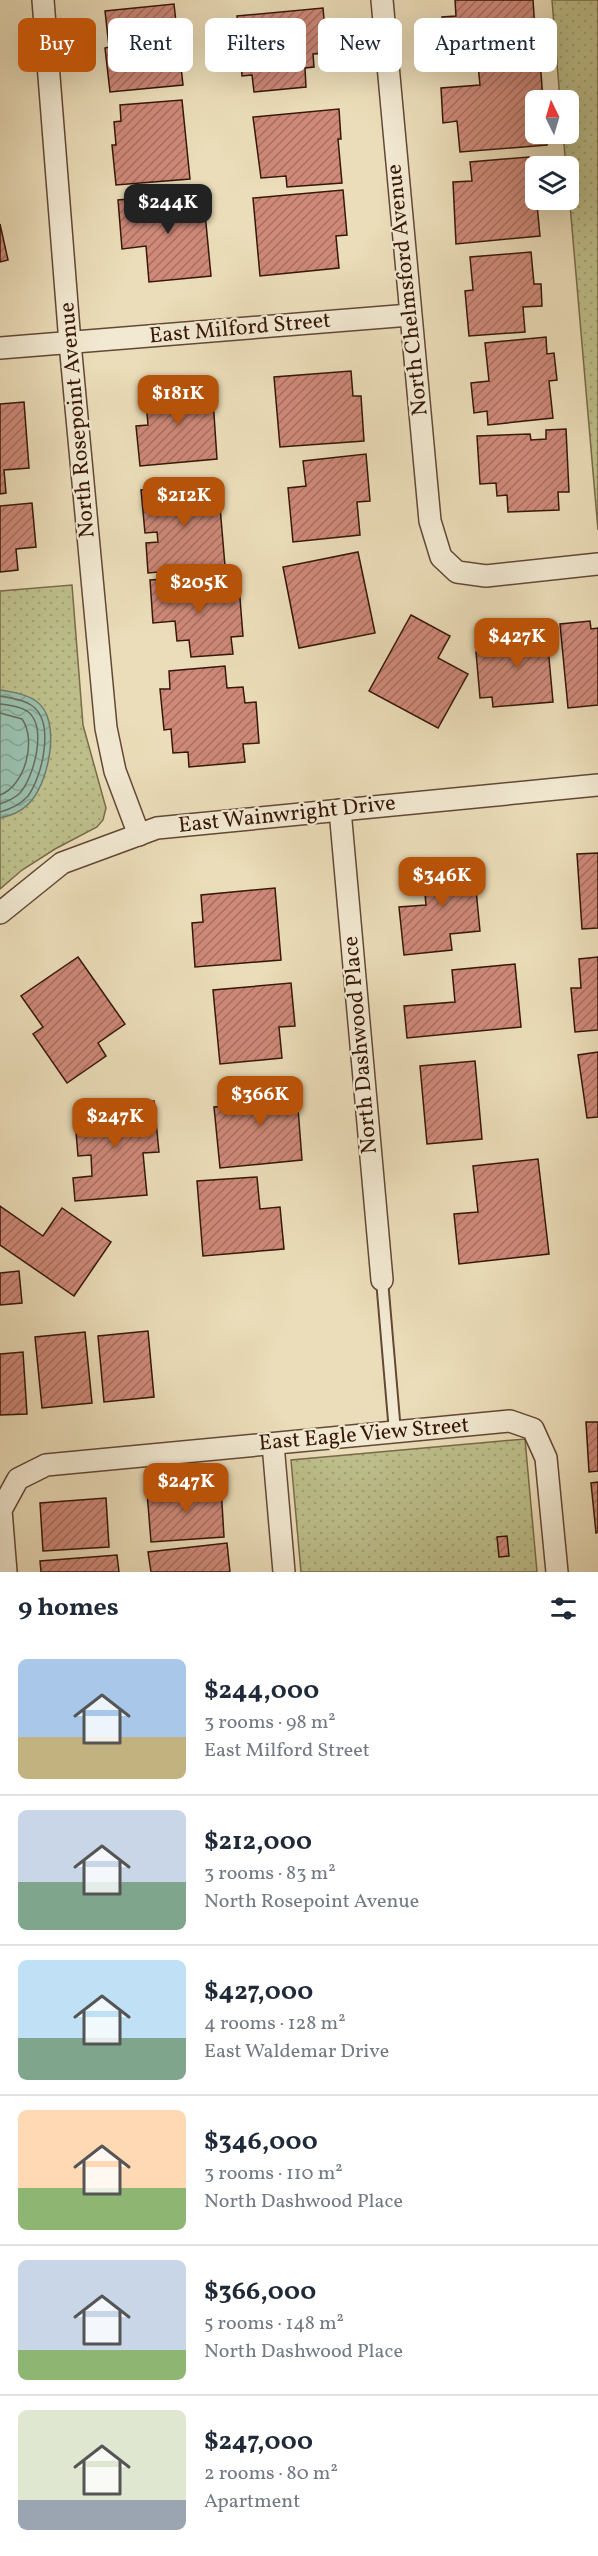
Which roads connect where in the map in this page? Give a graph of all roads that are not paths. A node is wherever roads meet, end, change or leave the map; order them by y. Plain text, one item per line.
1 (43, 0) edge
2 (382, 0) edge
3 (410, 315) junction
4 (70, 343) junction
5 (0, 348) edge
6 (598, 564) edge
7 (598, 785) edge
8 (340, 810) junction
9 (139, 835) junction
10 (0, 914) edge
11 (382, 1280) joint
12 (395, 1432) junction
13 (273, 1443) junction
14 (6, 1572) edge
15 (284, 1572) edge
16 (557, 1572) edge

1 - 4 street, North Rosepoint Avenue
2 - 3 street, North Chelmsford Avenue
3 - 4 street, East Milford Street
3 - 6 street, North Chelmsford Avenue
4 - 5 street, East Milford Street
4 - 9 street, North Rosepoint Avenue
7 - 8 street, East Wainwright Drive
8 - 9 street, East Wainwright Drive
8 - 11 street, North Dashwood Place
9 - 10 street, East Wainwright Drive
11 - 12 lane
12 - 13 street, East Eagle View Street
12 - 16 street, East Eagle View Street
13 - 14 street, East Eagle View Street
13 - 15 street

